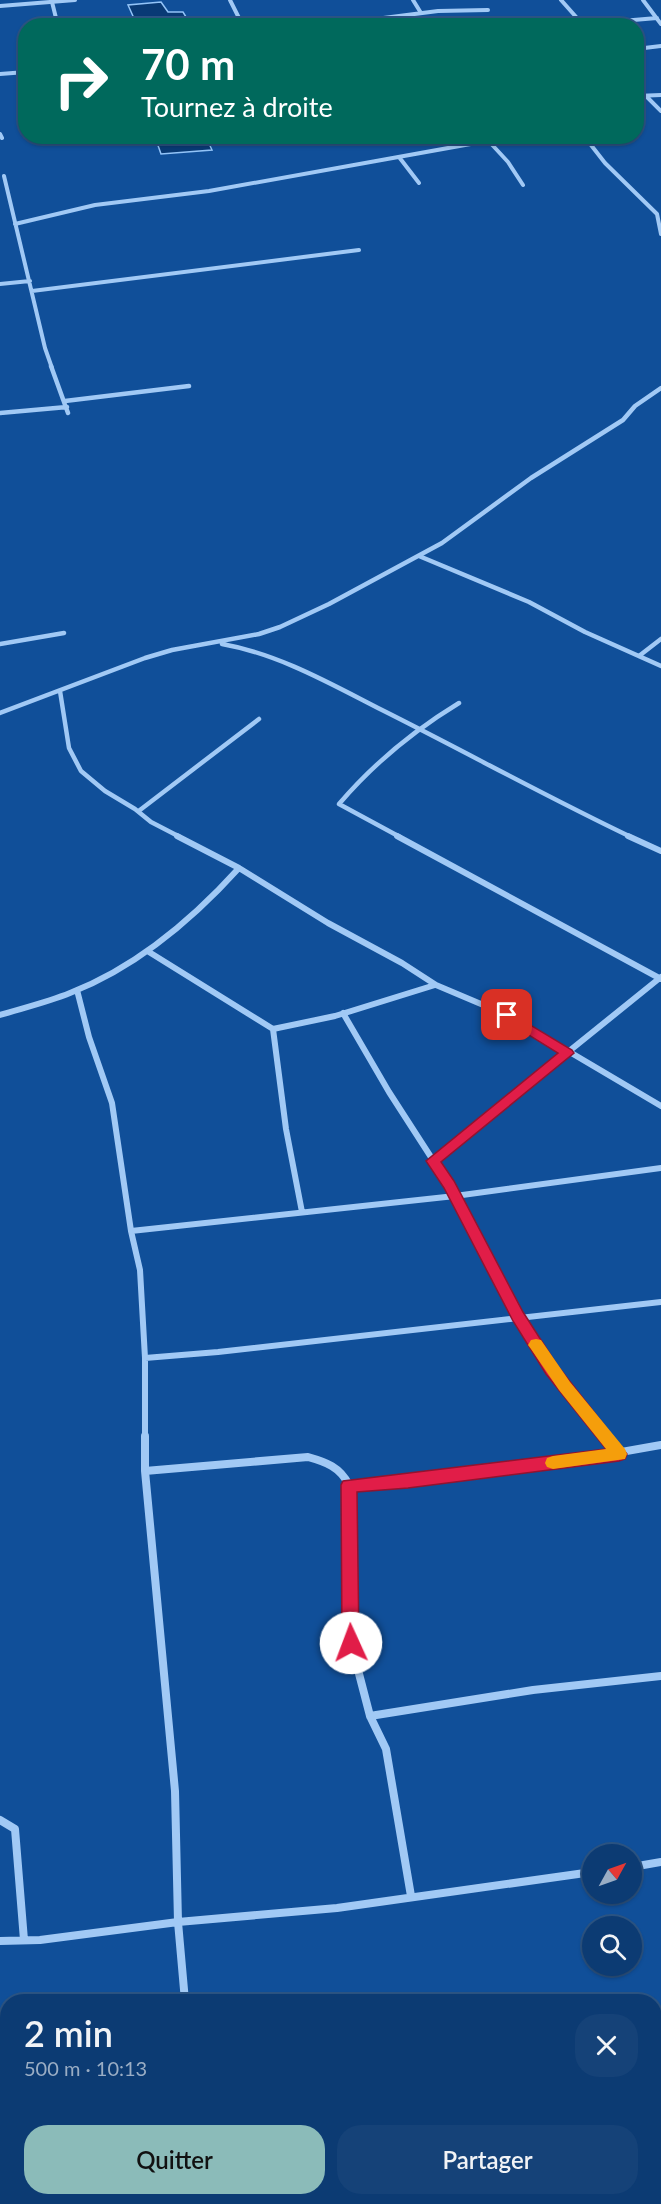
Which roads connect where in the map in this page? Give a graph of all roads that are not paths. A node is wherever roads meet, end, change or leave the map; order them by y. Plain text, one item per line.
1 (75, 0) edge
2 (230, 0) edge
3 (413, 0) edge
4 (561, 0) edge
5 (643, 0) edge
6 (52, 2) junction
7 (0, 6) edge
8 (488, 10) dead end
9 (421, 13) junction
10 (56, 18) edge
11 (239, 18) edge
12 (380, 18) edge
13 (577, 18) edge
14 (657, 18) junction
15 (644, 19) edge
16 (661, 23) edge
17 (661, 46) edge
18 (644, 48) edge
19 (18, 73) edge
20 (0, 74) edge
21 (661, 95) edge
22 (646, 96) joint
23 (661, 111) edge
24 (462, 144) edge
25 (490, 144) edge
26 (590, 144) edge
27 (399, 158) junction
28 (4, 176) dead end
29 (419, 183) dead end
30 (523, 185) dead end
31 (659, 218) edge
32 (15, 224) junction
33 (661, 234) edge
34 (359, 250) dead end
35 (30, 281) junction
36 (0, 284) edge
37 (32, 291) junction
38 (189, 386) dead end
39 (661, 388) edge
40 (65, 401) junction
41 (0, 413) edge
42 (419, 556) junction
43 (64, 633) dead end
44 (661, 639) edge
45 (216, 643) junction
46 (0, 644) edge
47 (639, 656) junction
48 (661, 666) edge
49 (60, 691) junction
50 (459, 703) dead end
51 (0, 713) edge
52 (259, 719) dead end
53 (417, 729) junction
54 (140, 810) junction
55 (661, 851) edge
56 (239, 868) junction
57 (149, 952) junction
58 (660, 978) edge
59 (436, 985) junction
60 (77, 990) junction
61 (343, 1013) junction
62 (0, 1015) edge
63 (273, 1029) junction
64 (568, 1053) junction
65 (661, 1106) edge
66 (433, 1161) junction
67 (661, 1168) edge
68 (455, 1196) junction
69 (302, 1212) junction
70 (132, 1231) junction
71 (661, 1302) edge
72 (518, 1317) junction
73 (145, 1358) junction
74 (661, 1445) edge
75 (619, 1454) junction
76 (145, 1472) junction
77 (349, 1485) junction
78 (661, 1676) edge
79 (370, 1716) junction
80 (0, 1820) edge
81 (661, 1862) edge
82 (642, 1865) edge
83 (582, 1873) edge
84 (411, 1896) junction
85 (178, 1922) junction
86 (24, 1940) junction
87 (0, 1941) edge
88 (184, 1994) edge

1 - 6 street
2 - 11 street
3 - 9 street
4 - 13 street
5 - 14 street
6 - 7 street
6 - 10 street
8 - 9 street
9 - 12 street
14 - 15 street
14 - 16 street
17 - 18 street
19 - 20 street
21 - 22 street
22 - 23 street
24 - 27 street
25 - 30 street
26 - 31 street
27 - 29 street
27 - 32 street
28 - 32 street
31 - 33 street
32 - 35 street
34 - 37 street
35 - 36 street
35 - 37 street
37 - 40 street
38 - 40 street
39 - 42 street
40 - 41 street
42 - 45 street
42 - 47 street
43 - 46 street
44 - 47 street
45 - 49 street
45 - 53 street
47 - 48 street
49 - 51 street
49 - 54 street
50 - 53 street
52 - 54 street
53 - 55 street
53 - 58 street
54 - 56 street
56 - 57 street
56 - 59 street
57 - 60 street
57 - 63 street
58 - 64 street
59 - 61 street
59 - 64 street
60 - 62 street
60 - 70 street
61 - 63 street
61 - 66 street
63 - 69 street
64 - 65 street
64 - 66 street
66 - 68 street
67 - 68 street
68 - 69 street
68 - 72 street
69 - 70 street
70 - 73 street
71 - 72 street
72 - 73 street
72 - 75 street
73 - 76 street
74 - 75 street
75 - 77 street
76 - 77 street
76 - 85 street
77 - 79 street
78 - 79 street
79 - 84 street
80 - 86 street
81 - 82 street
83 - 84 street
84 - 85 street
85 - 86 street
85 - 88 street
86 - 87 street

